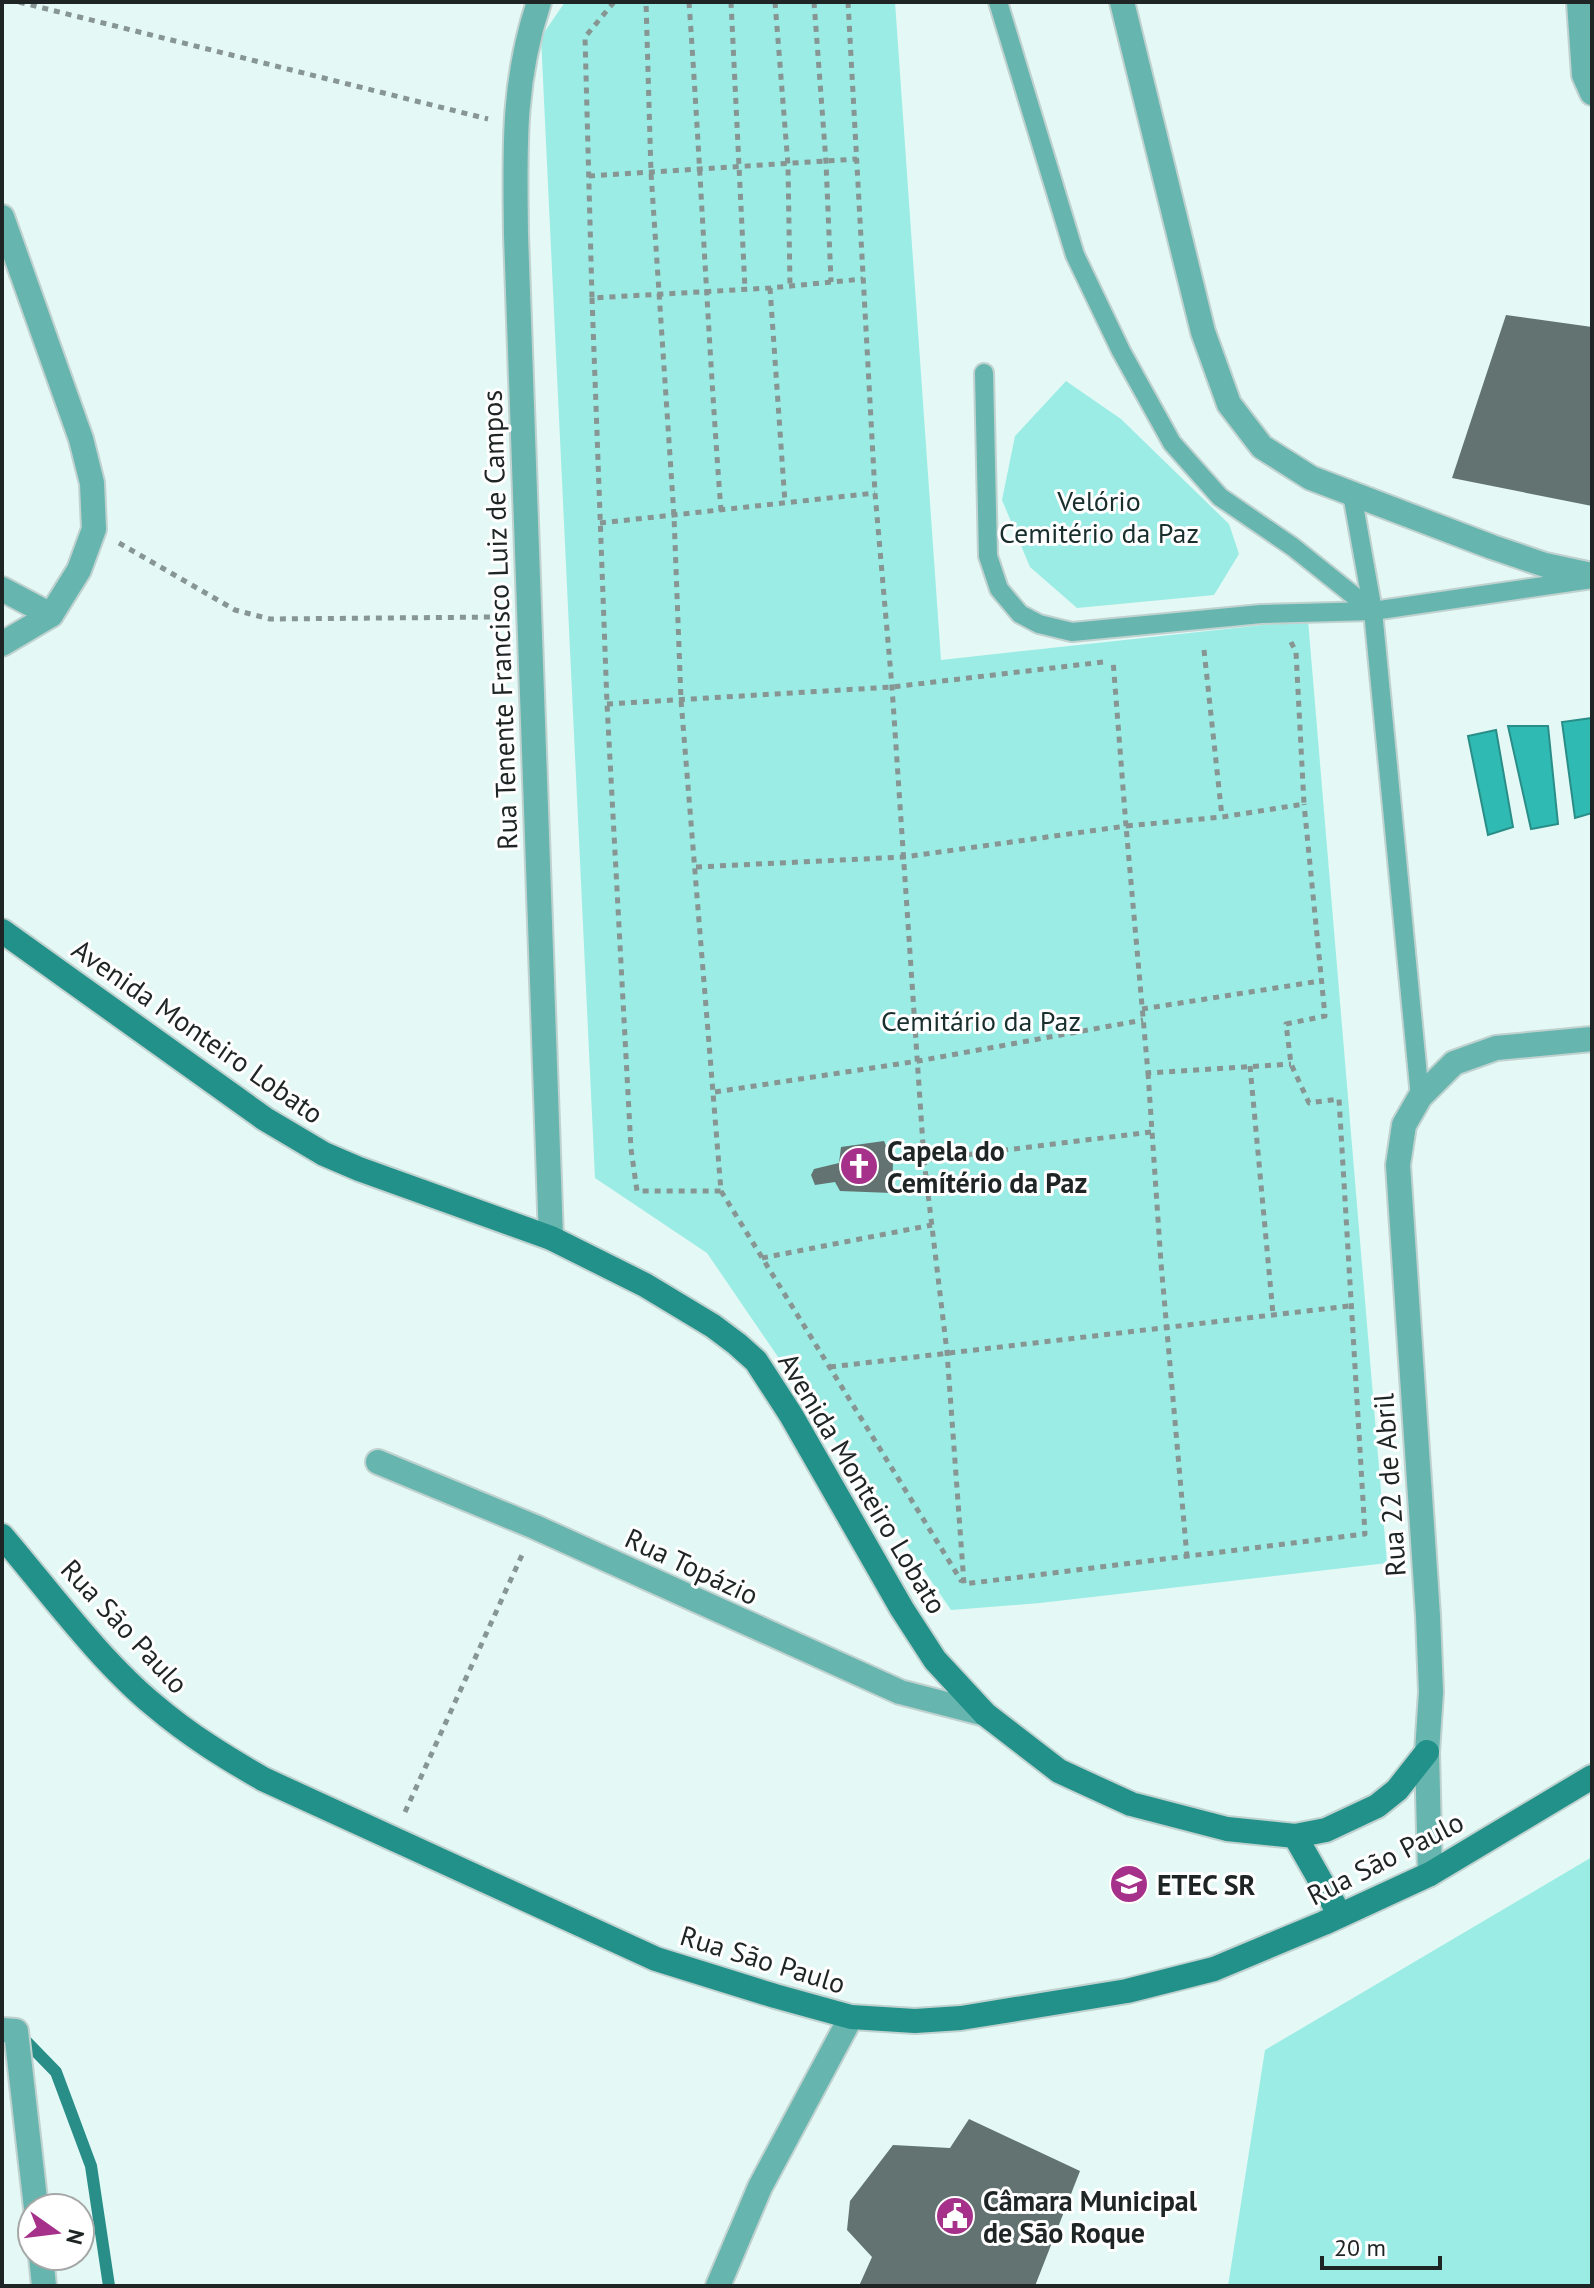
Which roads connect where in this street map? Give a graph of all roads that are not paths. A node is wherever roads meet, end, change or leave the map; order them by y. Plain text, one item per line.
1 (539, 2) edge
2 (998, 2) edge
3 (1122, 2) edge
4 (1579, 2) edge
5 (1592, 93) edge
6 (2, 217) edge
7 (984, 373) dead end
8 (1352, 494) junction
9 (1592, 577) edge
10 (2, 589) edge
11 (1373, 611) junction
12 (51, 615) junction
13 (2, 644) edge
14 (2, 931) edge
15 (1592, 1039) edge
16 (1420, 1097) junction
17 (551, 1238) junction
18 (378, 1462) dead end
19 (2, 1536) edge
20 (985, 1714) junction
21 (1427, 1752) junction
22 (1592, 1777) edge
23 (1295, 1836) junction
24 (1430, 1874) junction
25 (1340, 1915) junction
26 (851, 2017) junction
27 (2, 2030) edge
28 (34, 2192) edge
29 (718, 2286) edge

1 - 17 street, Rua Tenente Francisco Luiz de Campos
2 - 11 lane
3 - 8 street
4 - 5 street
6 - 12 street
7 - 11 lane
8 - 9 street
8 - 11 lane
9 - 11 lane
10 - 12 street
11 - 16 lane
12 - 13 street
14 - 17 street, Avenida Monteiro Lobato
15 - 16 street, Rua 22 de Abril
16 - 21 street, Rua 22 de Abril
17 - 20 street, Avenida Monteiro Lobato
18 - 20 street, Rua Topázio
19 - 26 street, Rua São Paulo
20 - 23 street, Avenida Monteiro Lobato
21 - 23 street, Avenida Monteiro Lobato
21 - 24 street, Rua 22 de Abril
22 - 24 street, Rua São Paulo
23 - 25 street
24 - 25 street, Rua São Paulo
25 - 26 street, Rua São Paulo
26 - 29 street
27 - 28 street

